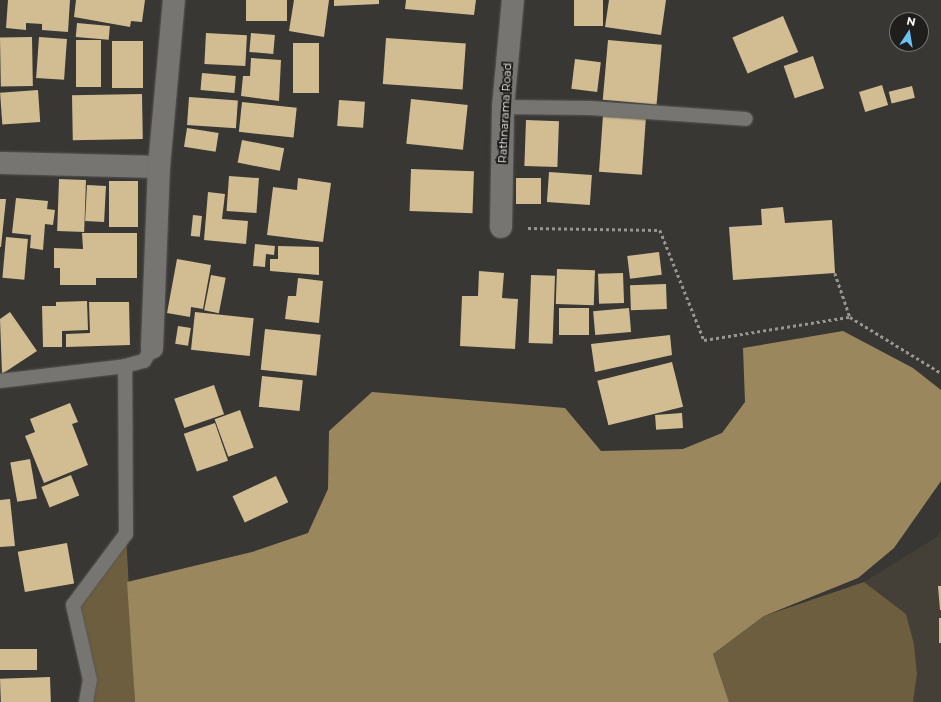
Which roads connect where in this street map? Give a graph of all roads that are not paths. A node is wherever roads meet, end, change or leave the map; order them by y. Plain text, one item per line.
1 (174, 0) edge
2 (513, 0) edge
3 (503, 107) junction
4 (746, 119) dead end
5 (0, 163) edge
6 (159, 167) junction
7 (501, 227) road end
8 (152, 348) joint
9 (125, 366) junction
10 (0, 381) edge
11 (86, 702) edge

1 - 6 street
2 - 3 street, Rathnarama Road
3 - 4 lane
3 - 7 street, Rathnarama Road
5 - 6 street
6 - 8 street
8 - 9 lane
9 - 10 lane
9 - 11 lane

